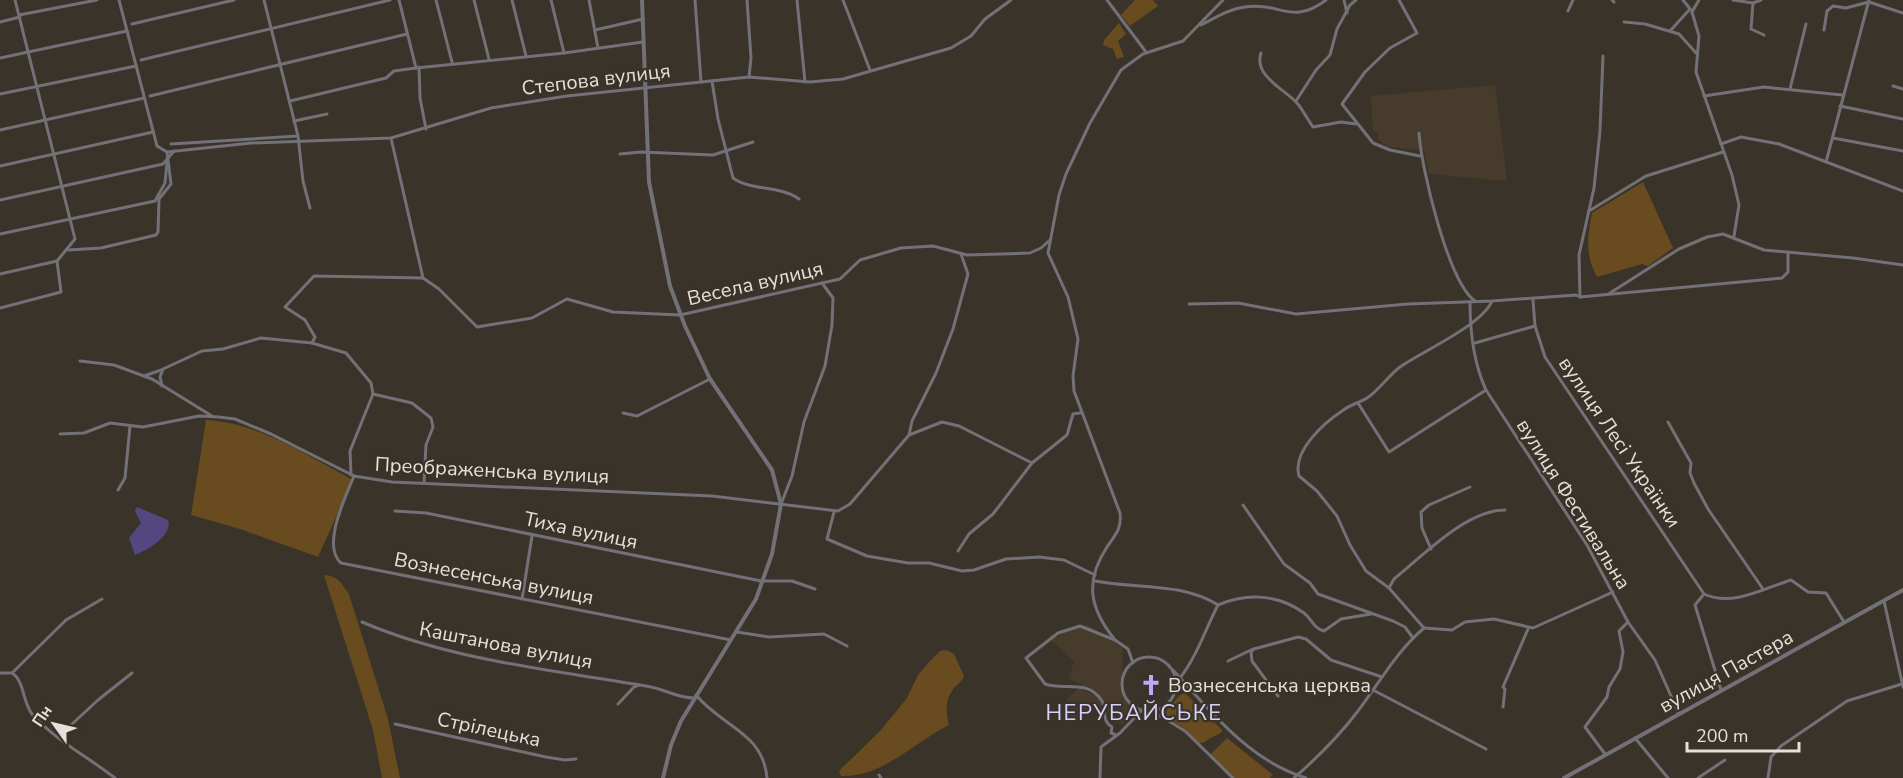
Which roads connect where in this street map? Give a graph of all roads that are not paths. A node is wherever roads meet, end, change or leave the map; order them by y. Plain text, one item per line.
1 (15, 0) edge
2 (97, 0) edge
3 (118, 0) edge
4 (234, 0) edge
5 (264, 0) edge
6 (390, 0) edge
7 (399, 0) edge
8 (436, 0) edge
9 (474, 0) edge
10 (512, 0) edge
11 (551, 0) edge
12 (590, 0) edge
13 (642, 0) edge
14 (695, 0) edge
15 (747, 0) edge
16 (797, 0) edge
17 (843, 0) edge
18 (1011, 0) edge
19 (1107, 0) edge
20 (1223, 0) edge
21 (1326, 0) edge
22 (1344, 0) edge
23 (1356, 0) edge
24 (1399, 0) edge
25 (1573, 0) edge
26 (1683, 0) edge
27 (1699, 0) edge
28 (1733, 0) edge
29 (1761, 0) edge
30 (1869, 1) edge
31 (1753, 3) junction
32 (1568, 11) dead end
33 (1691, 11) junction
34 (1903, 13) edge
35 (1347, 14) junction
36 (20, 16) junction
37 (643, 18) junction
38 (0, 22) edge
39 (1624, 22) dead end
40 (132, 24) dead end
41 (1806, 24) dead end
42 (1199, 25) junction
43 (272, 28) junction
44 (595, 30) junction
45 (1824, 30) dead end
46 (127, 31) junction
47 (1670, 31) junction
48 (407, 34) junction
49 (1764, 35) dead end
50 (644, 42) junction
51 (598, 49) junction
52 (29, 51) junction
53 (1146, 52) junction
54 (564, 53) junction
55 (1261, 53) dead end
56 (1697, 54) junction
57 (526, 56) junction
58 (1603, 56) dead end
59 (0, 58) edge
60 (489, 59) junction
61 (141, 60) dead end
62 (453, 63) junction
63 (281, 65) junction
64 (136, 66) junction
65 (418, 67) junction
66 (870, 70) junction
67 (749, 77) junction
68 (712, 81) junction
69 (701, 82) junction
70 (805, 82) junction
71 (37, 86) junction
72 (1893, 87) dead end
73 (646, 88) junction
74 (1790, 89) junction
75 (1903, 89) edge
76 (0, 94) edge
77 (1843, 95) junction
78 (150, 96) dead end
79 (1704, 96) junction
80 (144, 98) junction
81 (290, 100) junction
82 (1296, 101) junction
83 (1840, 106) junction
84 (327, 114) dead end
85 (1903, 119) edge
86 (46, 120) junction
87 (294, 120) junction
88 (1358, 124) junction
89 (426, 129) junction
90 (0, 130) edge
91 (153, 132) junction
92 (1419, 133) dead end
93 (298, 136) junction
94 (391, 138) junction
95 (1833, 138) junction
96 (299, 142) junction
97 (753, 142) dead end
98 (171, 144) dead end
99 (1721, 144) junction
100 (176, 150) junction
101 (1903, 151) edge
102 (167, 152) junction
103 (725, 152) junction
104 (1723, 152) junction
105 (646, 153) junction
106 (55, 154) junction
107 (620, 154) dead end
108 (1420, 156) junction
109 (167, 162) junction
110 (1826, 162) junction
111 (0, 166) edge
112 (64, 187) junction
113 (1903, 191) edge
114 (799, 199) dead end
115 (0, 200) edge
116 (309, 208) dead end
117 (1589, 211) junction
118 (71, 220) junction
119 (0, 234) edge
120 (1734, 236) junction
121 (1050, 240) junction
122 (1041, 248) junction
123 (68, 250) junction
124 (1788, 252) junction
125 (961, 254) junction
126 (1048, 254) junction
127 (57, 261) junction
128 (1903, 265) edge
129 (0, 274) edge
130 (423, 278) junction
131 (822, 283) junction
132 (1608, 294) junction
133 (1580, 297) junction
134 (1533, 299) junction
135 (1472, 301) junction
136 (1492, 302) junction
137 (1189, 304) dead end
138 (0, 308) edge
139 (681, 315) junction
140 (1470, 326) junction
141 (1535, 326) junction
142 (312, 343) junction
143 (1475, 343) junction
144 (80, 361) dead end
145 (163, 369) junction
146 (143, 376) junction
147 (710, 379) junction
148 (162, 386) junction
149 (1486, 390) junction
150 (373, 394) junction
151 (1358, 403) junction
152 (623, 413) dead end
153 (1080, 413) junction
154 (213, 416) junction
155 (1668, 422) dead end
156 (130, 425) junction
157 (60, 434) dead end
158 (909, 435) junction
159 (1032, 463) junction
160 (352, 476) junction
161 (424, 483) junction
162 (1470, 487) dead end
163 (118, 490) dead end
164 (781, 504) junction
165 (1243, 506) dead end
166 (1505, 510) dead end
167 (395, 511) dead end
168 (834, 512) junction
169 (532, 536) junction
170 (1431, 549) junction
171 (958, 550) dead end
172 (1095, 575) junction
173 (761, 581) junction
174 (1095, 581) junction
175 (1389, 588) junction
176 (815, 589) dead end
177 (1763, 589) junction
178 (1903, 590) edge
179 (1613, 592) junction
180 (1704, 594) junction
181 (102, 599) dead end
182 (522, 599) junction
183 (1884, 600) junction
184 (1218, 605) junction
185 (1371, 614) junction
186 (362, 622) dead end
187 (1628, 622) junction
188 (1845, 622) junction
189 (1424, 628) junction
190 (1528, 629) junction
191 (738, 632) junction
192 (1413, 638) junction
193 (732, 640) junction
194 (1115, 640) junction
195 (847, 646) dead end
196 (1254, 649) junction
197 (1228, 661) dead end
198 (1133, 663) junction
199 (1173, 670) junction
200 (12, 673) junction
201 (132, 673) dead end
202 (0, 674) edge
203 (1382, 677) junction
204 (1179, 678) junction
205 (641, 685) junction
206 (1902, 686) edge
207 (1373, 690) junction
208 (1721, 690) junction
209 (695, 696) junction
210 (1278, 696) dead end
211 (618, 704) dead end
212 (1503, 707) dead end
213 (1142, 710) junction
214 (1152, 711) junction
215 (1679, 714) junction
216 (395, 724) dead end
217 (1112, 727) junction
218 (1122, 729) junction
219 (1116, 735) junction
220 (58, 737) junction
221 (1635, 738) junction
222 (1486, 749) dead end
223 (1605, 754) junction
224 (576, 759) dead end
225 (1725, 760) dead end
226 (1295, 777) edge
227 (115, 778) edge
228 (663, 778) edge
229 (767, 778) edge
230 (1100, 778) edge
231 (1233, 778) edge
232 (1306, 778) edge
233 (1564, 778) edge
234 (1668, 778) edge
235 (1698, 778) edge
236 (1768, 778) edge

1 - 36 street
2 - 36 street
3 - 46 street
4 - 40 street
5 - 43 street
6 - 43 street
7 - 48 street
8 - 62 street
9 - 60 street
10 - 57 street
11 - 54 street
12 - 44 street
13 - 37 street
14 - 69 street
15 - 67 street
16 - 70 street
17 - 66 street
18 - 66 street, Степова вулиця
19 - 53 street
20 - 42 street
21 - 42 street
22 - 35 street
23 - 35 street
24 - 88 street
25 - 32 street
26 - 33 street
27 - 33 street
28 - 31 street
29 - 31 street
30 - 34 street
30 - 45 street
30 - 77 street
31 - 49 street
33 - 47 street
33 - 56 street
35 - 82 street
36 - 38 street
36 - 52 street
37 - 44 street
37 - 50 street
39 - 47 street
41 - 74 street
42 - 53 street
43 - 61 street
43 - 63 street
44 - 51 street
46 - 52 street
46 - 64 street
47 - 56 street
48 - 63 street
48 - 65 street
50 - 51 street
50 - 73 street
51 - 54 street
52 - 59 street
52 - 71 street
53 - 121 street
54 - 57 street
55 - 82 street
56 - 79 street
57 - 60 street
58 - 117 street
60 - 62 street
62 - 65 street
63 - 78 street
63 - 81 street
64 - 71 street
64 - 80 street
65 - 81 street
65 - 89 street
66 - 70 street, Степова вулиця
67 - 68 street, Степова вулиця
67 - 70 street, Степова вулиця
68 - 69 street, Степова вулиця
68 - 103 street
69 - 73 street, Степова вулиця
71 - 76 street
71 - 86 street
72 - 75 street
73 - 89 street, Степова вулиця
73 - 105 street
74 - 77 street
74 - 79 street
77 - 83 street
79 - 99 street
80 - 86 street
80 - 91 street
81 - 87 street
82 - 88 street
83 - 85 street
83 - 95 street
84 - 87 street
86 - 90 street
86 - 106 street
87 - 93 street
88 - 108 street
89 - 94 street, Степова вулиця
91 - 102 street
91 - 106 street
92 - 108 street
93 - 96 street
93 - 98 street
94 - 96 street, Степова вулиця
94 - 130 street
95 - 101 street
95 - 110 street
96 - 100 street, Степова вулиця
96 - 116 street
97 - 103 street
99 - 104 street
99 - 110 street
100 - 102 street, Степова вулиця
100 - 109 street
102 - 109 street
103 - 105 street
103 - 114 street
104 - 117 street
104 - 120 street
105 - 107 street
105 - 139 street
106 - 111 street
106 - 112 street
108 - 135 street
109 - 112 street
109 - 118 street
109 - 123 street
110 - 113 street
112 - 115 street
112 - 118 street
117 - 133 street
118 - 119 street
118 - 123 street
120 - 124 street
120 - 132 street
121 - 122 street
121 - 126 street
122 - 125 street, Весела вулиця
122 - 126 street
123 - 127 street
124 - 128 street
124 - 132 street
125 - 131 street, Весела вулиця
125 - 158 street
126 - 153 street
127 - 129 street
127 - 138 street
130 - 139 street, Весела вулиця
130 - 142 street
131 - 139 street, Весела вулиця
131 - 164 street
132 - 133 street
133 - 134 street
134 - 136 street
134 - 141 street, вулиця Лесі Українки
135 - 136 street
135 - 137 street
135 - 140 street, вулиця Фестивальна
136 - 140 street
139 - 147 street
140 - 143 street, вулиця Фестивальна
140 - 151 street
141 - 143 street
141 - 180 street, вулиця Лесі Українки
142 - 145 street
142 - 150 street
143 - 149 street, вулиця Фестивальна
144 - 146 street, Преображенська вулиця
145 - 146 street
145 - 148 street
146 - 148 street, Преображенська вулиця
147 - 152 street
147 - 164 street
148 - 154 street, Преображенська вулиця
149 - 151 street
149 - 179 street, вулиця Фестивальна
150 - 160 street
150 - 161 street
151 - 175 street
153 - 159 street
153 - 172 street
154 - 156 street, Преображенська вулиця
154 - 160 street, Преображенська вулиця
155 - 177 street
156 - 157 street, Преображенська вулиця
156 - 163 street
158 - 159 street
158 - 168 street
159 - 171 street
160 - 161 street, Преображенська вулиця
160 - 182 street, Вознесенська вулиця
161 - 164 street, Преображенська вулиця
162 - 170 street
164 - 168 street, Преображенська вулиця
164 - 173 street
165 - 185 street
166 - 170 street
167 - 169 street, Тиха вулиця
168 - 172 street
169 - 173 street, Тиха вулиця
169 - 182 street
170 - 175 street
172 - 174 street
173 - 176 street, Тиха вулиця
173 - 191 street
174 - 184 street
174 - 194 street
175 - 189 street
177 - 180 street
177 - 188 street
178 - 183 street, вулиця Пастера
179 - 187 street, вулиця Фестивальна
179 - 190 street
180 - 208 street
181 - 200 street
182 - 193 street, Вознесенська вулиця
183 - 188 street, вулиця Пастера
183 - 206 street
184 - 185 street
184 - 204 street
185 - 192 street
186 - 205 street, Каштанова вулиця
187 - 215 street, вулиця Фестивальна
187 - 223 street
188 - 208 street, вулиця Пастера
189 - 190 street
189 - 192 street
190 - 212 street
191 - 193 street
191 - 195 street
192 - 203 street
193 - 209 street
194 - 198 street
194 - 217 street
196 - 197 street
196 - 203 street
196 - 210 street
198 - 199 street
198 - 213 street
199 - 204 street
199 - 214 street
200 - 202 street
200 - 220 street
201 - 220 street
203 - 207 street
204 - 226 street
205 - 209 street, Каштанова вулиця
205 - 211 street
206 - 236 street
207 - 222 street
207 - 226 street
208 - 215 street, вулиця Пастера
209 - 228 street
209 - 229 street
213 - 214 street
213 - 218 street
214 - 231 street
215 - 221 street, вулиця Пастера
216 - 224 street, Стрілецька
217 - 218 street
217 - 219 street
218 - 219 street
219 - 230 street
220 - 227 street
221 - 223 street, вулиця Пастера
221 - 234 street
223 - 233 street, вулиця Пастера
225 - 235 street
226 - 232 street

